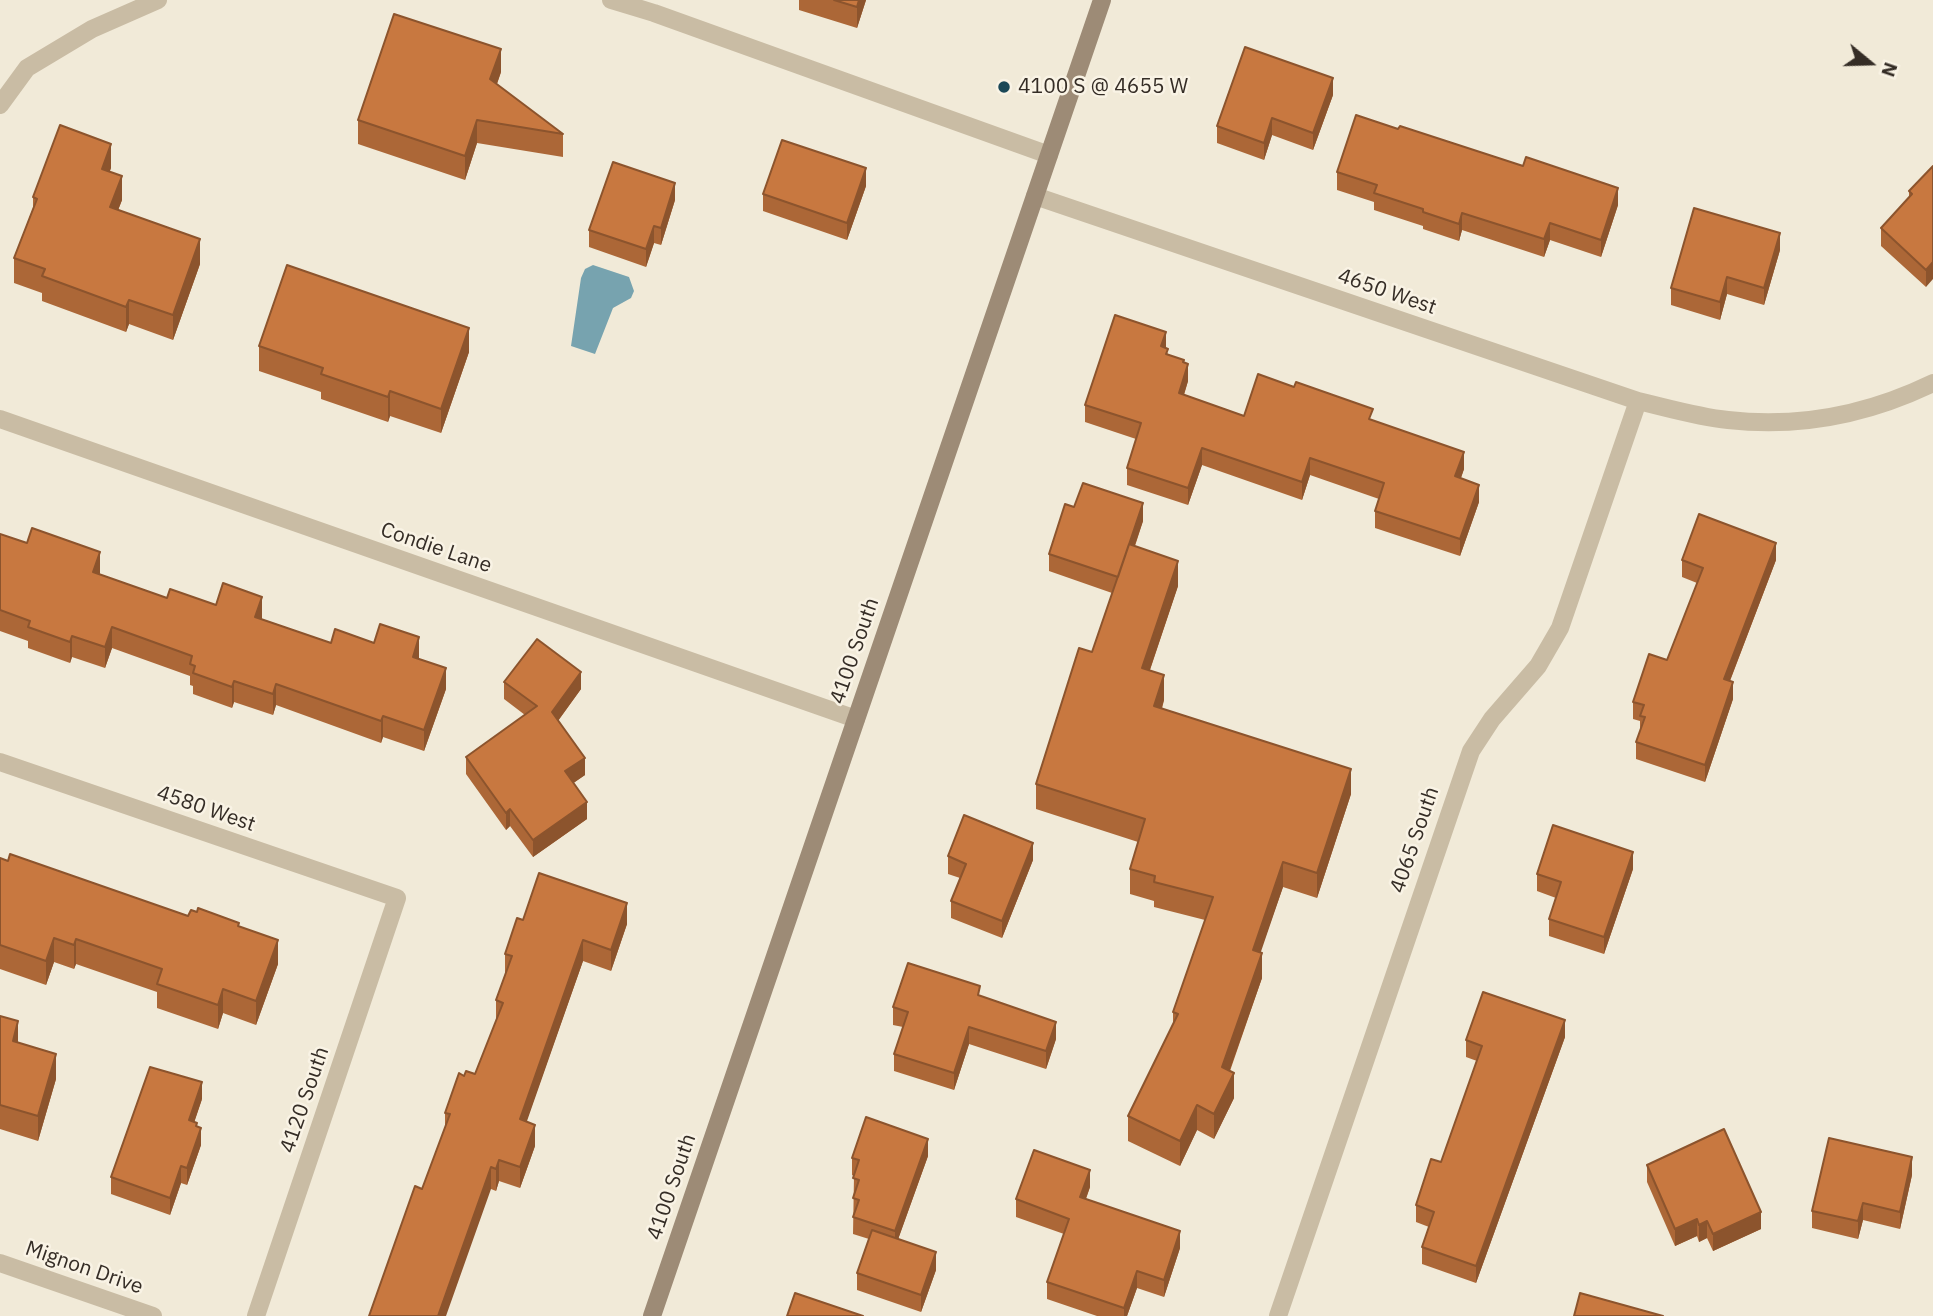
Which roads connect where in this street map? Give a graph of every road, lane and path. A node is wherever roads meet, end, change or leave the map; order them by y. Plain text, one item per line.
1 (158, 0) edge
2 (611, 0) edge
3 (1101, 0) edge
4 (0, 105) edge
5 (1049, 155) junction
6 (1035, 196) junction
7 (1933, 383) edge
8 (1638, 401) junction
9 (0, 419) edge
10 (856, 719) junction
11 (0, 762) edge
12 (397, 898) joint
13 (0, 1263) edge
14 (153, 1316) edge
15 (256, 1316) edge
16 (652, 1316) edge
17 (1278, 1316) edge

1 - 4 street
2 - 5 street
3 - 5 main road, 4100 South
5 - 6 main road, 4100 South
6 - 8 street, 4650 West
6 - 10 main road, 4100 South
7 - 8 street, 4650 West
8 - 17 street, 4065 South
9 - 10 street, Condie Lane
10 - 16 main road, 4100 South
11 - 12 street, 4580 West
12 - 15 street, 4120 South
13 - 14 street, Mignon Drive

